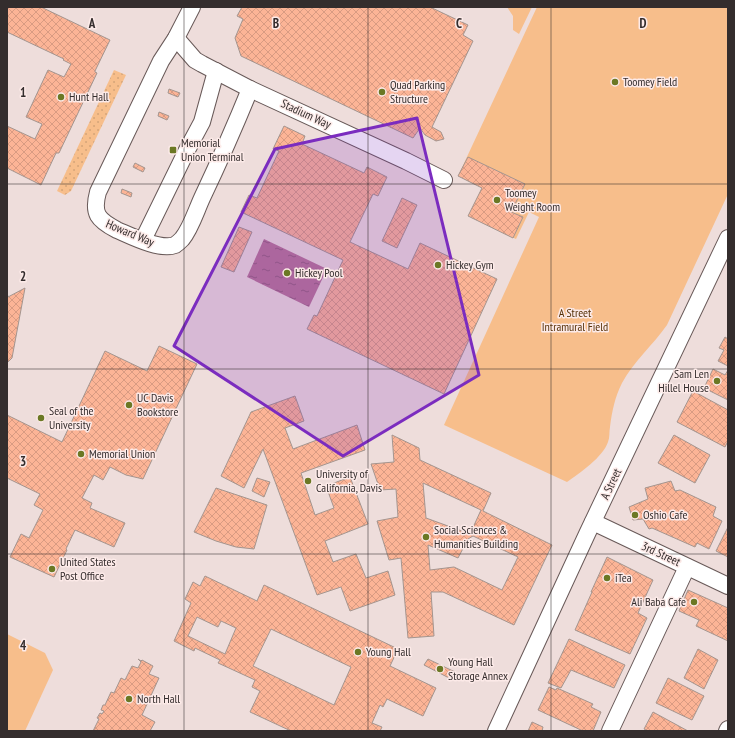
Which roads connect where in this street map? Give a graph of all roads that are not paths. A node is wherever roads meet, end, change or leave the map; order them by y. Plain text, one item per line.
1 (192, 7) edge
2 (176, 38) junction
3 (216, 71) junction
4 (250, 89) junction
5 (444, 180) dead end
6 (728, 238) edge
7 (143, 240) junction
8 (593, 522) junction
9 (687, 567) junction
10 (728, 586) edge
11 (496, 731) edge
12 (610, 731) edge

1 - 2 street, Howard Way
2 - 3 street, Stadium Way
2 - 7 street, Howard Way
3 - 4 street, Stadium Way
3 - 7 street
4 - 5 street, Stadium Way
4 - 7 street, Howard Way
6 - 8 street, A Street
8 - 9 street, 3rd Street
8 - 11 street, A Street
9 - 10 street, 3rd Street
9 - 12 street

